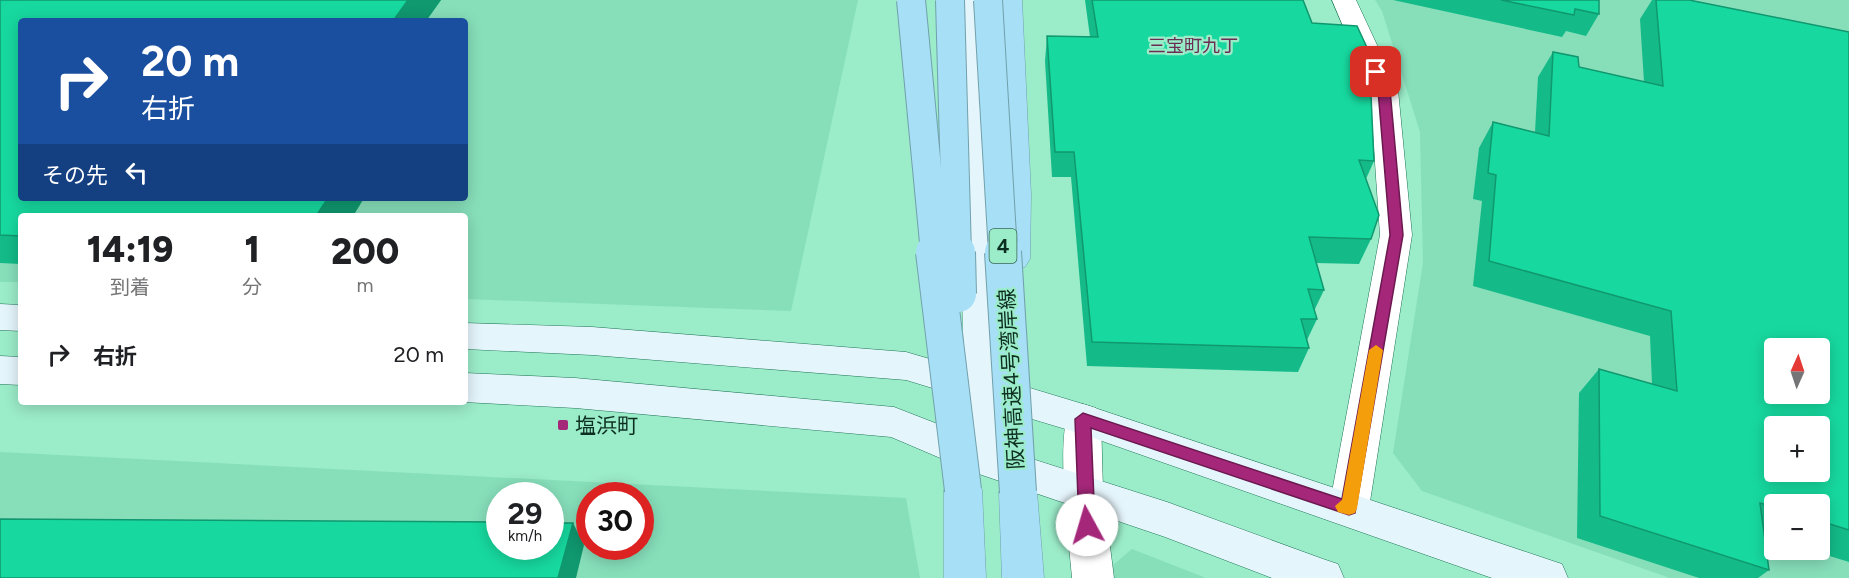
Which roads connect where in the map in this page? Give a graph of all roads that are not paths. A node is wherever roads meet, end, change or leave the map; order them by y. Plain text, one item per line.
1 (911, 0) edge
2 (950, 0) edge
3 (966, 0) edge
4 (988, 0) edge
5 (1010, 0) edge
6 (1344, 0) edge
7 (0, 317) edge
8 (18, 318) edge
9 (468, 336) edge
10 (1010, 364) junction
11 (0, 370) edge
12 (18, 370) edge
13 (468, 388) edge
14 (982, 388) junction
15 (1083, 419) junction
16 (986, 460) junction
17 (963, 490) junction
18 (1084, 491) junction
19 (1349, 508) junction
20 (965, 578) edge
21 (1023, 578) edge
22 (1092, 578) edge
23 (1323, 578) edge
24 (1547, 578) edge

1 - 17 highway, bridge
2 - 17 highway, bridge
3 - 14 street
4 - 10 highway, 阪神高速4号湾岸線 / 4, bridge
5 - 10 highway, 4, bridge
6 - 19 street
7 - 8 street
9 - 14 street
10 - 21 highway, 阪神高速4号湾岸線 / 4, bridge
11 - 12 street
13 - 16 street
14 - 15 street
14 - 16 street
15 - 18 street
15 - 19 street
16 - 18 street
17 - 20 highway
18 - 22 street
18 - 23 street
19 - 24 street

